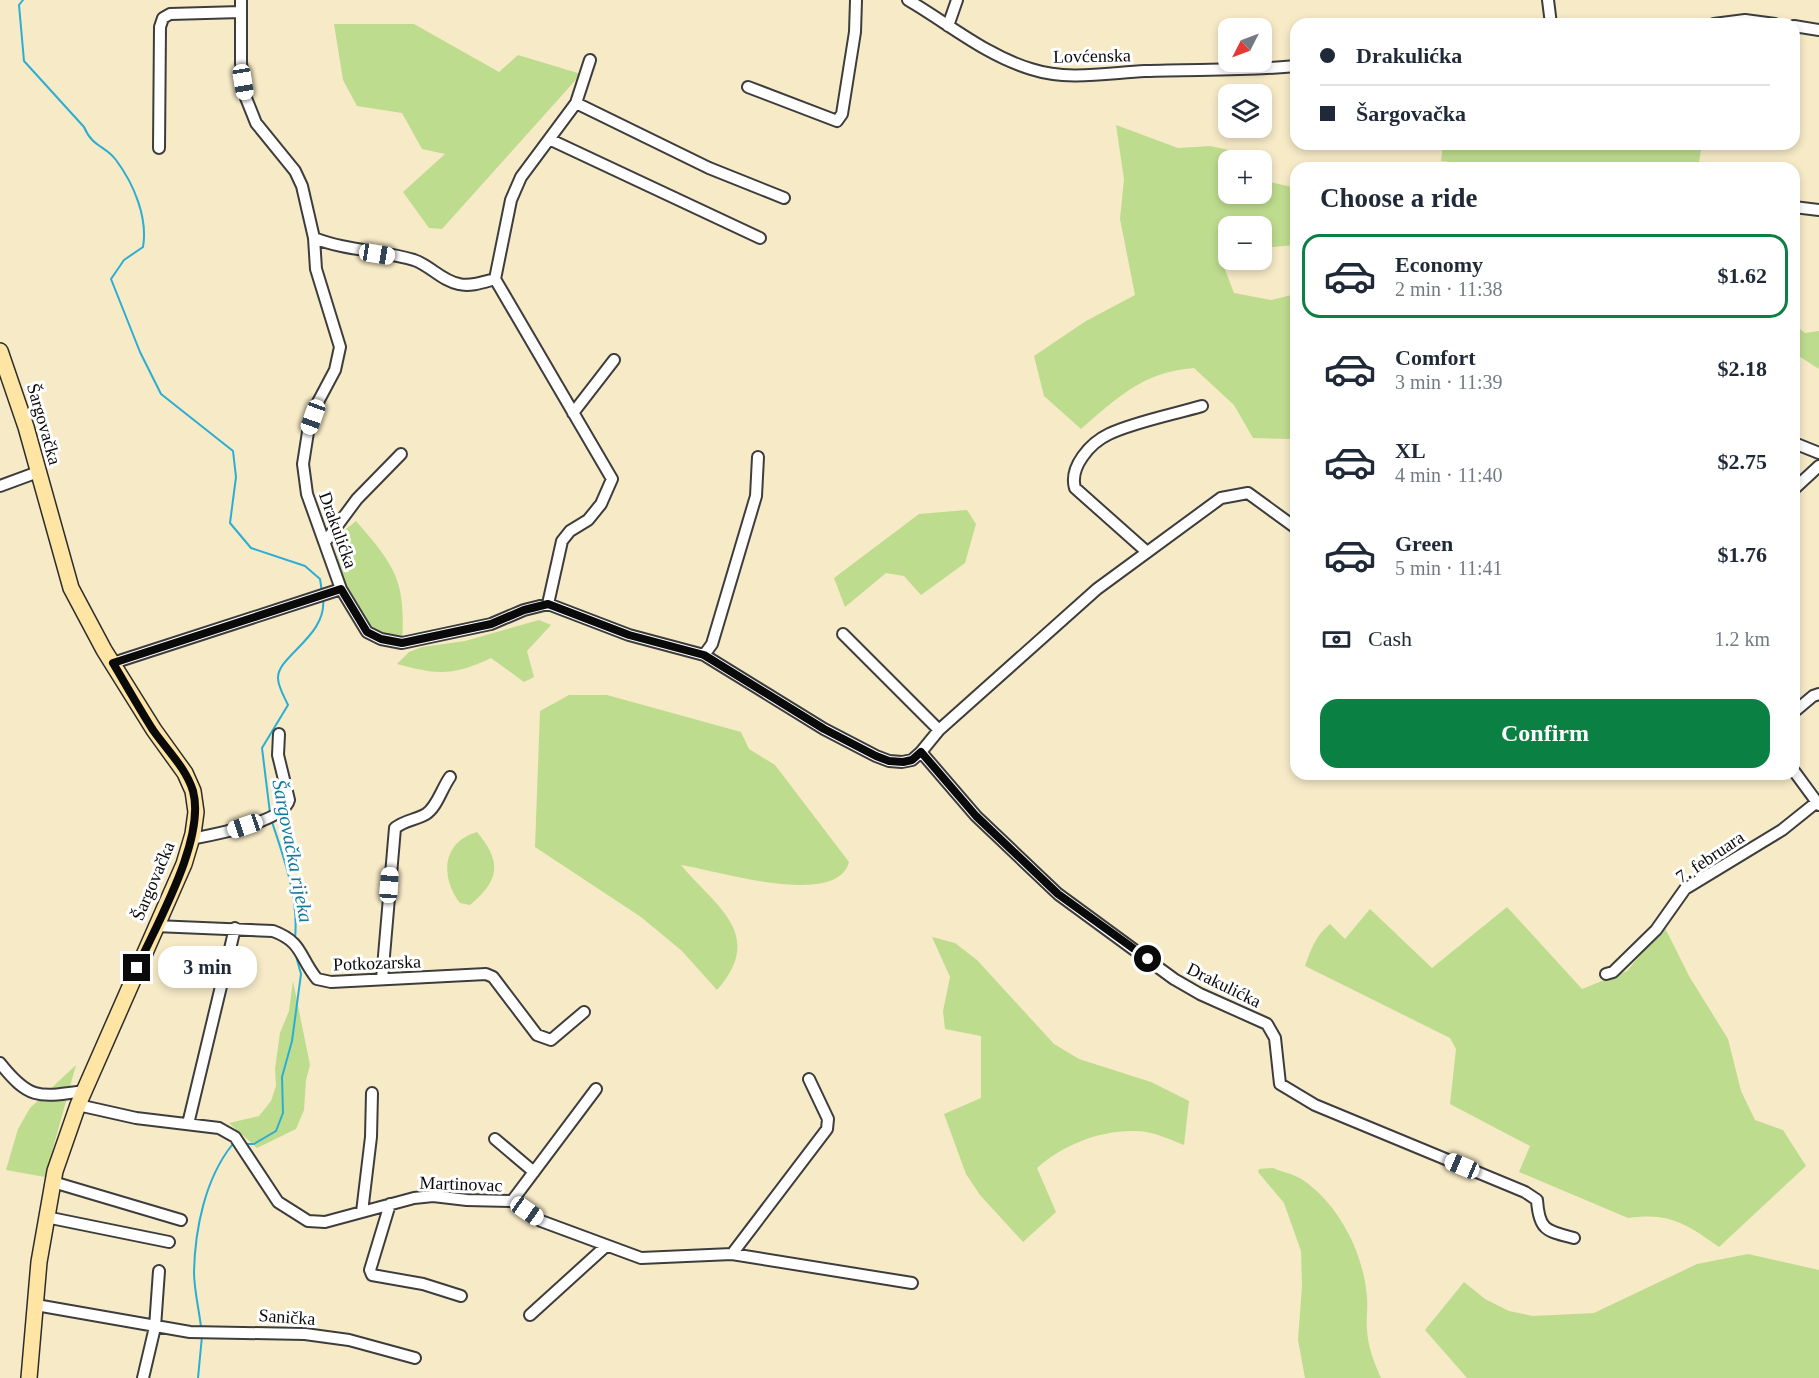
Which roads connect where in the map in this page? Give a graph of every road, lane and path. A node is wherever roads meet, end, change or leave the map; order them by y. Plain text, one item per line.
1 (241, 0) edge
2 (856, 0) edge
3 (908, 0) edge
4 (957, 0) edge
5 (1548, 0) edge
6 (241, 12) junction
7 (1550, 18) edge
8 (948, 26) junction
9 (1800, 28) edge
10 (1819, 30) edge
11 (590, 60) dead end
12 (1290, 67) edge
13 (748, 87) dead end
14 (576, 103) junction
15 (551, 140) junction
16 (159, 148) dead end
17 (784, 198) dead end
18 (1800, 208) edge
19 (1819, 210) edge
20 (315, 238) junction
21 (760, 238) dead end
22 (495, 279) junction
23 (0, 351) edge
24 (614, 360) dead end
25 (1202, 406) dead end
26 (573, 413) junction
27 (1800, 445) edge
28 (1819, 453) edge
29 (401, 454) dead end
30 (758, 457) dead end
31 (1819, 466) edge
32 (38, 472) junction
33 (1800, 483) edge
34 (0, 486) edge
35 (1290, 524) edge
36 (325, 543) junction
37 (1147, 552) junction
38 (341, 589) junction
39 (548, 604) junction
40 (843, 634) dead end
41 (704, 655) junction
42 (113, 663) junction
43 (1819, 694) edge
44 (1800, 707) edge
45 (939, 730) junction
46 (279, 734) dead end
47 (921, 752) junction
48 (450, 777) dead end
49 (1800, 779) edge
50 (1818, 803) edge
51 (191, 838) junction
52 (155, 926) junction
53 (235, 928) junction
54 (1606, 974) dead end
55 (382, 980) junction
56 (584, 1012) dead end
57 (0, 1063) edge
58 (808, 1079) dead end
59 (596, 1089) dead end
60 (372, 1093) dead end
61 (81, 1098) junction
62 (188, 1124) junction
63 (495, 1139) dead end
64 (534, 1172) junction
65 (53, 1182) junction
66 (512, 1202) junction
67 (390, 1204) junction
68 (362, 1212) junction
69 (46, 1217) junction
70 (181, 1220) dead end
71 (1574, 1238) dead end
72 (169, 1242) dead end
73 (606, 1246) junction
74 (732, 1254) junction
75 (159, 1271) dead end
76 (912, 1283) dead end
77 (460, 1296) dead end
78 (36, 1305) junction
79 (530, 1315) dead end
80 (155, 1327) junction
81 (415, 1358) dead end
82 (29, 1378) edge
83 (143, 1378) edge

1 - 6 street, Drakulićka
2 - 13 street
3 - 8 street, Lovćenska
4 - 8 street
5 - 7 street
6 - 16 street
6 - 20 street, Drakulićka
8 - 12 street, Lovćenska
9 - 10 street
11 - 14 street
14 - 15 street
14 - 17 street
15 - 21 street
15 - 22 street
18 - 19 street
20 - 22 street
20 - 36 street, Drakulićka
22 - 26 street
23 - 32 street, Šargovačka
24 - 26 street
25 - 37 street
26 - 39 street
27 - 28 street
29 - 36 street
30 - 41 street
31 - 33 street
32 - 34 street
32 - 42 street, Šargovačka
35 - 37 street
36 - 38 street, Drakulićka
37 - 45 street
38 - 39 street, Drakulićka
38 - 42 street
39 - 41 street
40 - 45 street
41 - 47 street
42 - 51 street, Šargovačka
43 - 44 street
45 - 47 street
46 - 51 street
47 - 71 street, Drakulićka
48 - 55 street
49 - 50 street, 7. februara
50 - 54 street, 7. februara
51 - 52 street, Šargovačka
52 - 53 street, Potkozarska
52 - 61 street, Šargovačka
53 - 55 street, Potkozarska
53 - 62 street
55 - 56 street, Potkozarska
57 - 61 street
58 - 74 street
59 - 64 street
60 - 68 street
61 - 62 street, Martinovac
61 - 65 street, Šargovačka
62 - 68 street, Martinovac
63 - 64 street
64 - 66 street
65 - 69 street, Šargovačka
65 - 70 street
66 - 67 street, Martinovac
66 - 73 street, Martinovac
67 - 68 street, Martinovac
67 - 77 street
69 - 72 street
69 - 78 street, Šargovačka
73 - 74 street, Martinovac
73 - 79 street
74 - 76 street, Martinovac
75 - 80 street
78 - 80 street, Sanička
78 - 82 street, Šargovačka
80 - 81 street, Sanička
80 - 83 street

